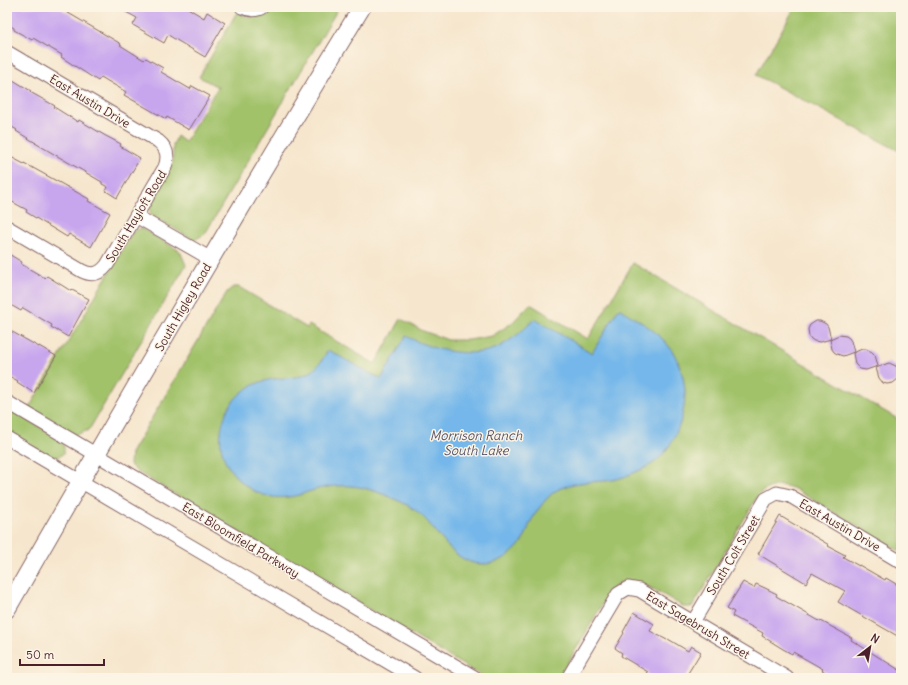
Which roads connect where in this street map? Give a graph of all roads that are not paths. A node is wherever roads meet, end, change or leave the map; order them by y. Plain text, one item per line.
1 (242, 7) edge
2 (362, 7) edge
3 (261, 8) edge
4 (7, 52) edge
5 (167, 156) joint
6 (136, 216) junction
7 (7, 227) edge
8 (211, 259) junction
9 (7, 402) edge
10 (7, 438) edge
11 (96, 454) junction
12 (81, 481) junction
13 (777, 493) joint
14 (901, 562) edge
15 (7, 609) edge
16 (693, 622) junction
17 (415, 678) edge
18 (476, 678) edge
19 (568, 678) edge
20 (787, 678) edge

1 - 3 street
2 - 8 main road, South Higley Road
4 - 5 street, East Austin Drive
5 - 6 street, South Hayloft Road
6 - 7 street, South Hayloft Road
6 - 8 street
8 - 11 main road, South Higley Road
9 - 11 street, East Bloomfield Parkway
10 - 12 street
11 - 12 main road, South Higley Road
11 - 18 street, East Bloomfield Parkway
12 - 15 main road, South Higley Road
12 - 17 street
13 - 14 street, East Austin Drive
13 - 16 street, South Colt Street
16 - 19 street, East Sagebrush Street
16 - 20 street, East Sagebrush Street

